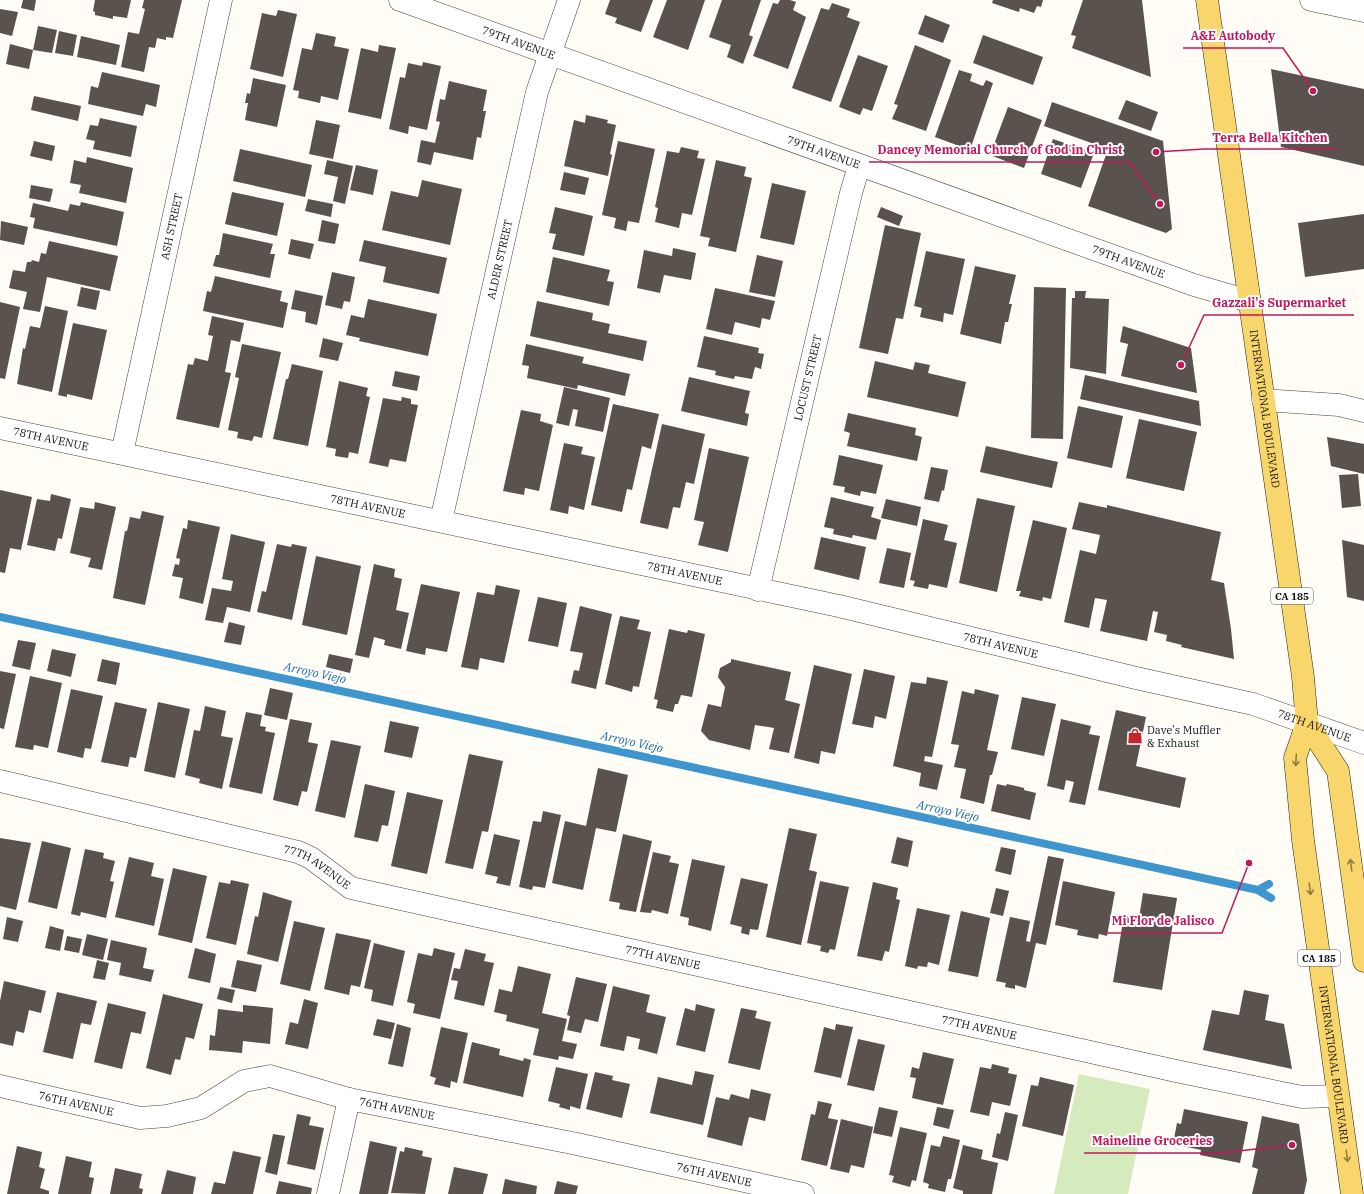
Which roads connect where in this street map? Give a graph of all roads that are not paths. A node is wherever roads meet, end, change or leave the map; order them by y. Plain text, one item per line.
1 (221, 0) edge
2 (400, 0) edge
3 (569, 0) edge
4 (1207, 0) edge
5 (1310, 0) edge
6 (1364, 11) edge
7 (549, 55) junction
8 (859, 166) junction
9 (1249, 301) junction
10 (1263, 400) junction
11 (1364, 411) edge
12 (0, 428) edge
13 (122, 454) junction
14 (442, 521) junction
15 (758, 590) junction
16 (1307, 723) junction
17 (1364, 744) edge
18 (0, 781) edge
19 (1363, 950) edge
20 (0, 1086) edge
21 (1338, 1096) junction
22 (349, 1099) junction
23 (328, 1194) edge
24 (803, 1194) edge
25 (1352, 1194) edge

1 - 13 street, ASH STREET
2 - 7 street, 79TH AVENUE
3 - 7 street, ALDER STREET
4 - 9 main road, INTERNATIONAL BOULEVARD / CA 185
5 - 6 street
7 - 8 street, 79TH AVENUE
7 - 14 street, ALDER STREET
8 - 9 street, 79TH AVENUE
8 - 15 street, LOCUST STREET
9 - 10 main road, INTERNATIONAL BOULEVARD / CA 185
10 - 11 street
10 - 16 main road, INTERNATIONAL BOULEVARD / CA 185
12 - 13 street, 78TH AVENUE
13 - 14 street, 78TH AVENUE
14 - 15 street, 78TH AVENUE
15 - 16 street, 78TH AVENUE
16 - 17 street, 78TH AVENUE
19 -> 16 main road, INTERNATIONAL BOULEVARD / CA 185
16 -> 21 main road, INTERNATIONAL BOULEVARD / CA 185
18 - 21 street, 77TH AVENUE
20 - 22 street, 76TH AVENUE
21 -> 25 main road, INTERNATIONAL BOULEVARD / CA 185
22 - 23 street
22 - 24 street, 76TH AVENUE

